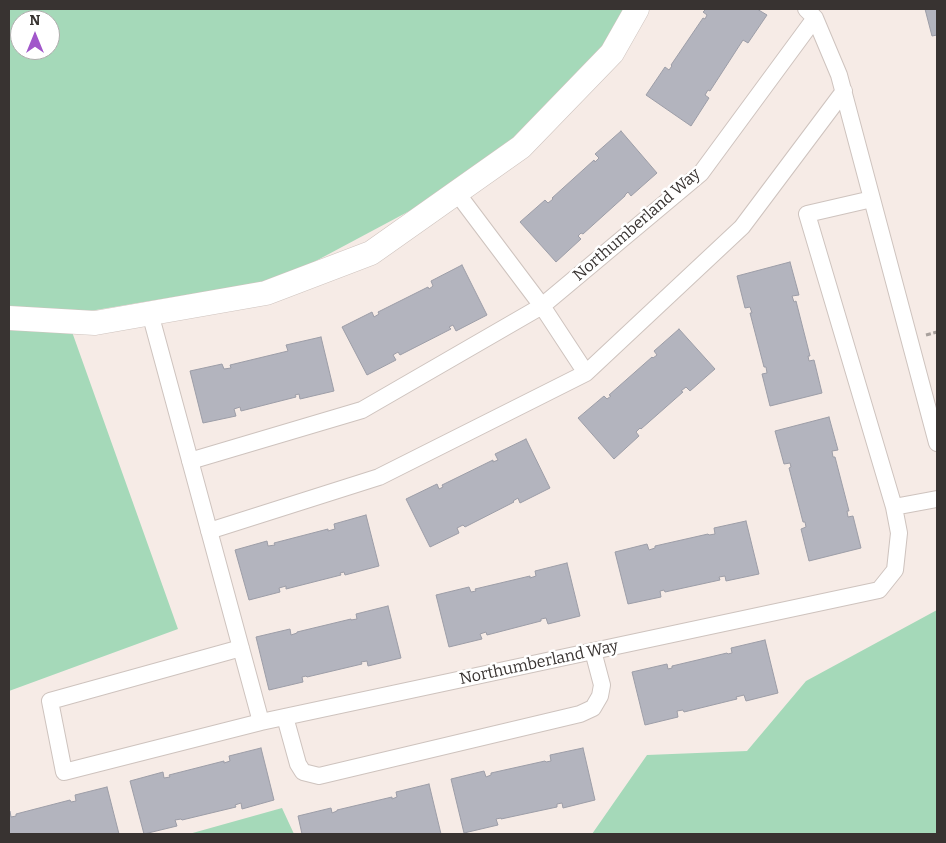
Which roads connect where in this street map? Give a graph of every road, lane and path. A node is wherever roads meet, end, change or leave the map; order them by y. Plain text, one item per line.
1 (638, 9) edge
2 (810, 13) edge
3 (844, 91) junction
4 (457, 193) junction
5 (872, 199) junction
6 (542, 306) junction
7 (150, 313) junction
8 (9, 318) edge
9 (586, 373) junction
10 (937, 443) edge
11 (190, 461) junction
12 (937, 499) edge
13 (894, 507) junction
14 (209, 531) junction
15 (241, 648) junction
16 (594, 651) junction
17 (285, 717) junction
18 (261, 722) junction

1 - 4 street
2 - 3 street, Northumberland Way
2 - 6 street, Northumberland Way
3 - 5 street, Northumberland Way
3 - 9 street
4 - 6 street
4 - 7 street
5 - 10 street, Northumberland Way
5 - 13 street, Northumberland Way
6 - 9 street
6 - 11 street, Northumberland Way
7 - 8 street
7 - 11 street
9 - 14 street
11 - 14 street
12 - 13 street
13 - 16 street, Northumberland Way
14 - 15 street
15 - 18 street
15 - 18 street, Northumberland Way
16 - 17 street, Northumberland Way
16 - 17 street
17 - 18 street, Northumberland Way

